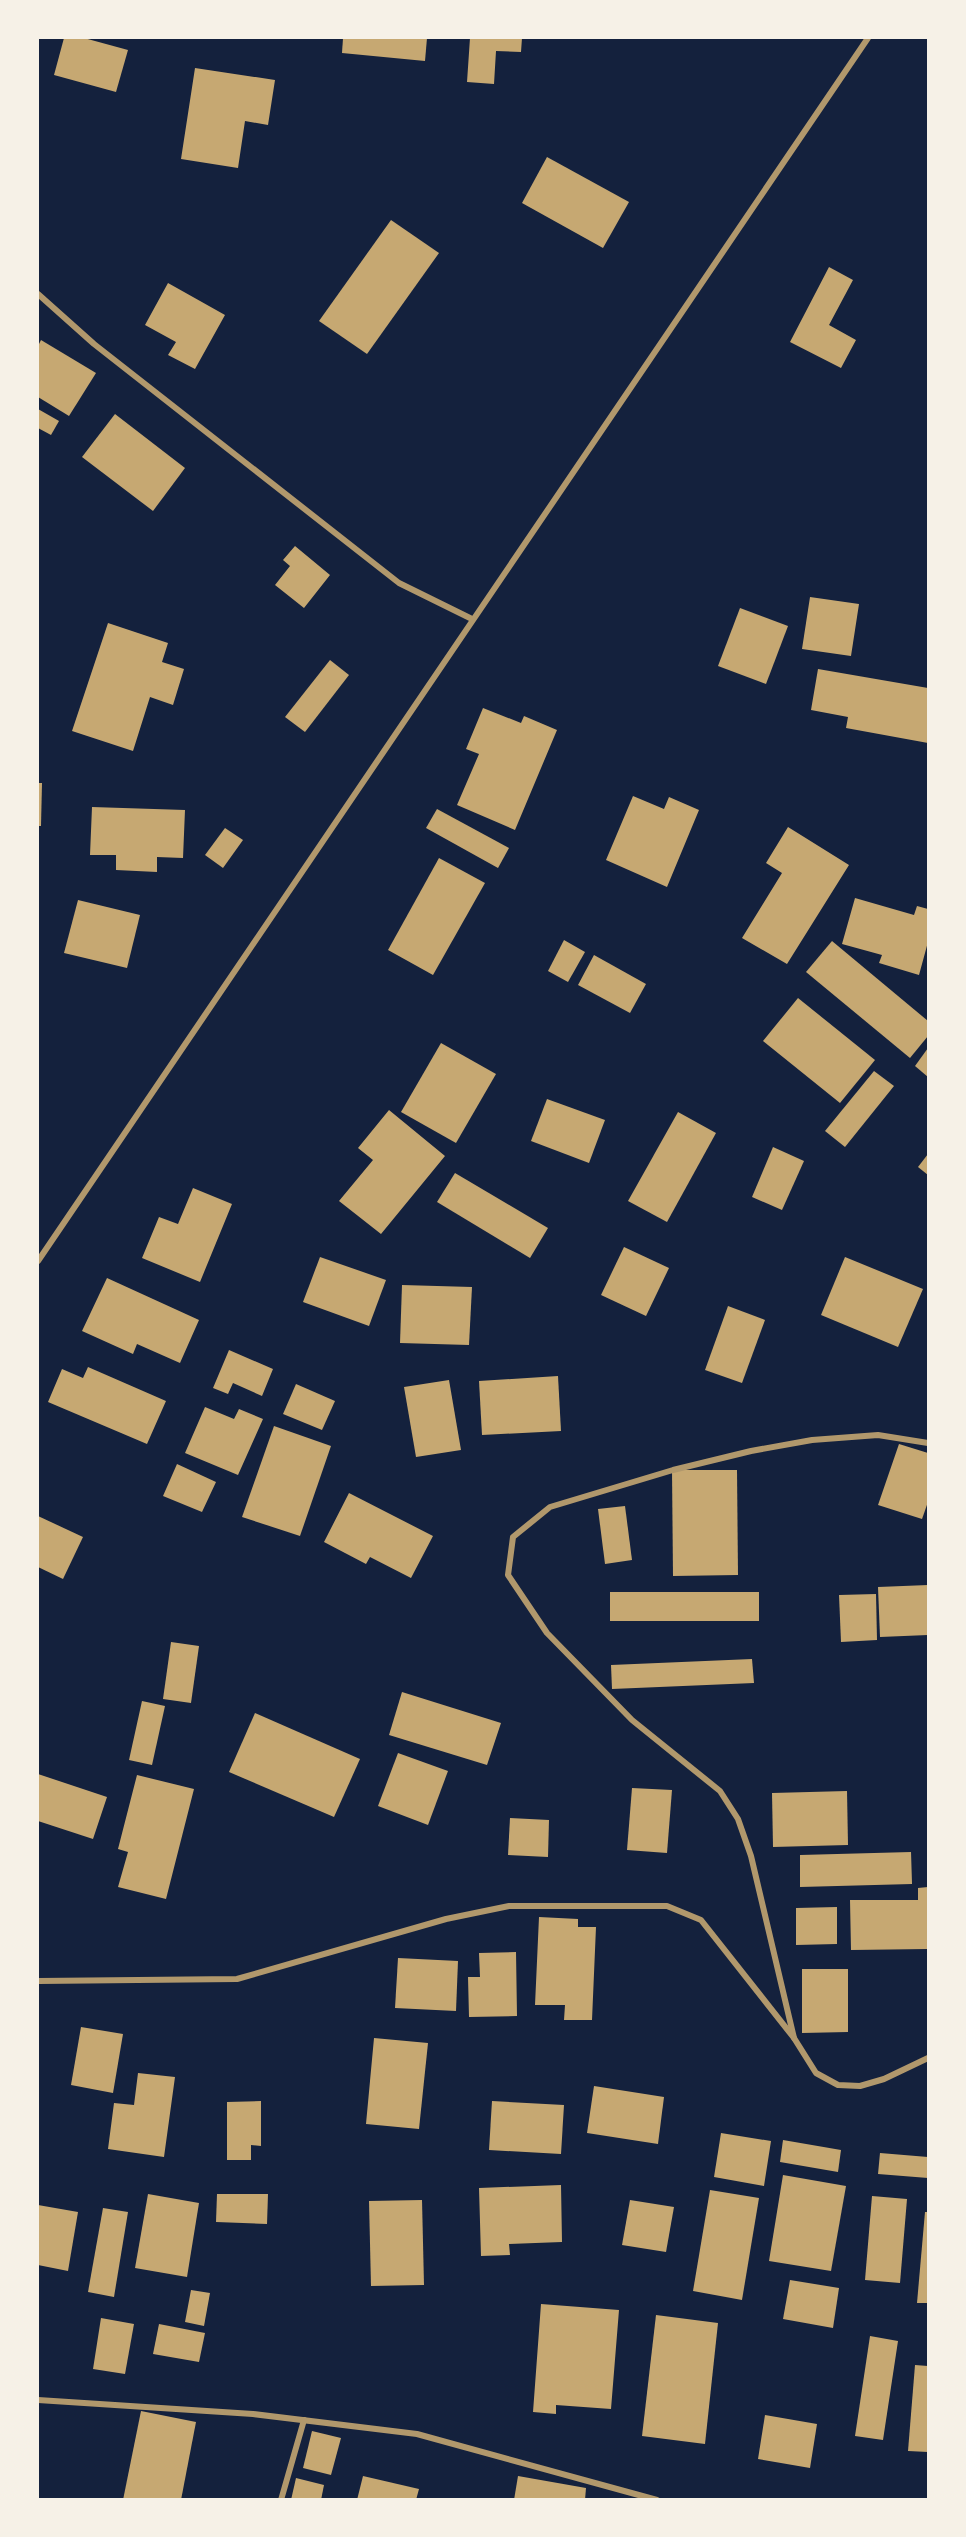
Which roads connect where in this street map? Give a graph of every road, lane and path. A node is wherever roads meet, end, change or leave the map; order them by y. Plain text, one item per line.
1 (868, 38) edge
2 (38, 294) edge
3 (472, 619) junction
4 (38, 1261) edge
5 (928, 1443) edge
6 (38, 1981) edge
7 (794, 2038) junction
8 (928, 2058) edge
9 (38, 2400) edge
10 (304, 2420) junction
11 (281, 2499) edge
12 (657, 2499) edge

1 - 3 street
2 - 3 street
3 - 4 street
5 - 7 street
6 - 7 street
7 - 8 street
9 - 10 street
10 - 11 street
10 - 12 street

